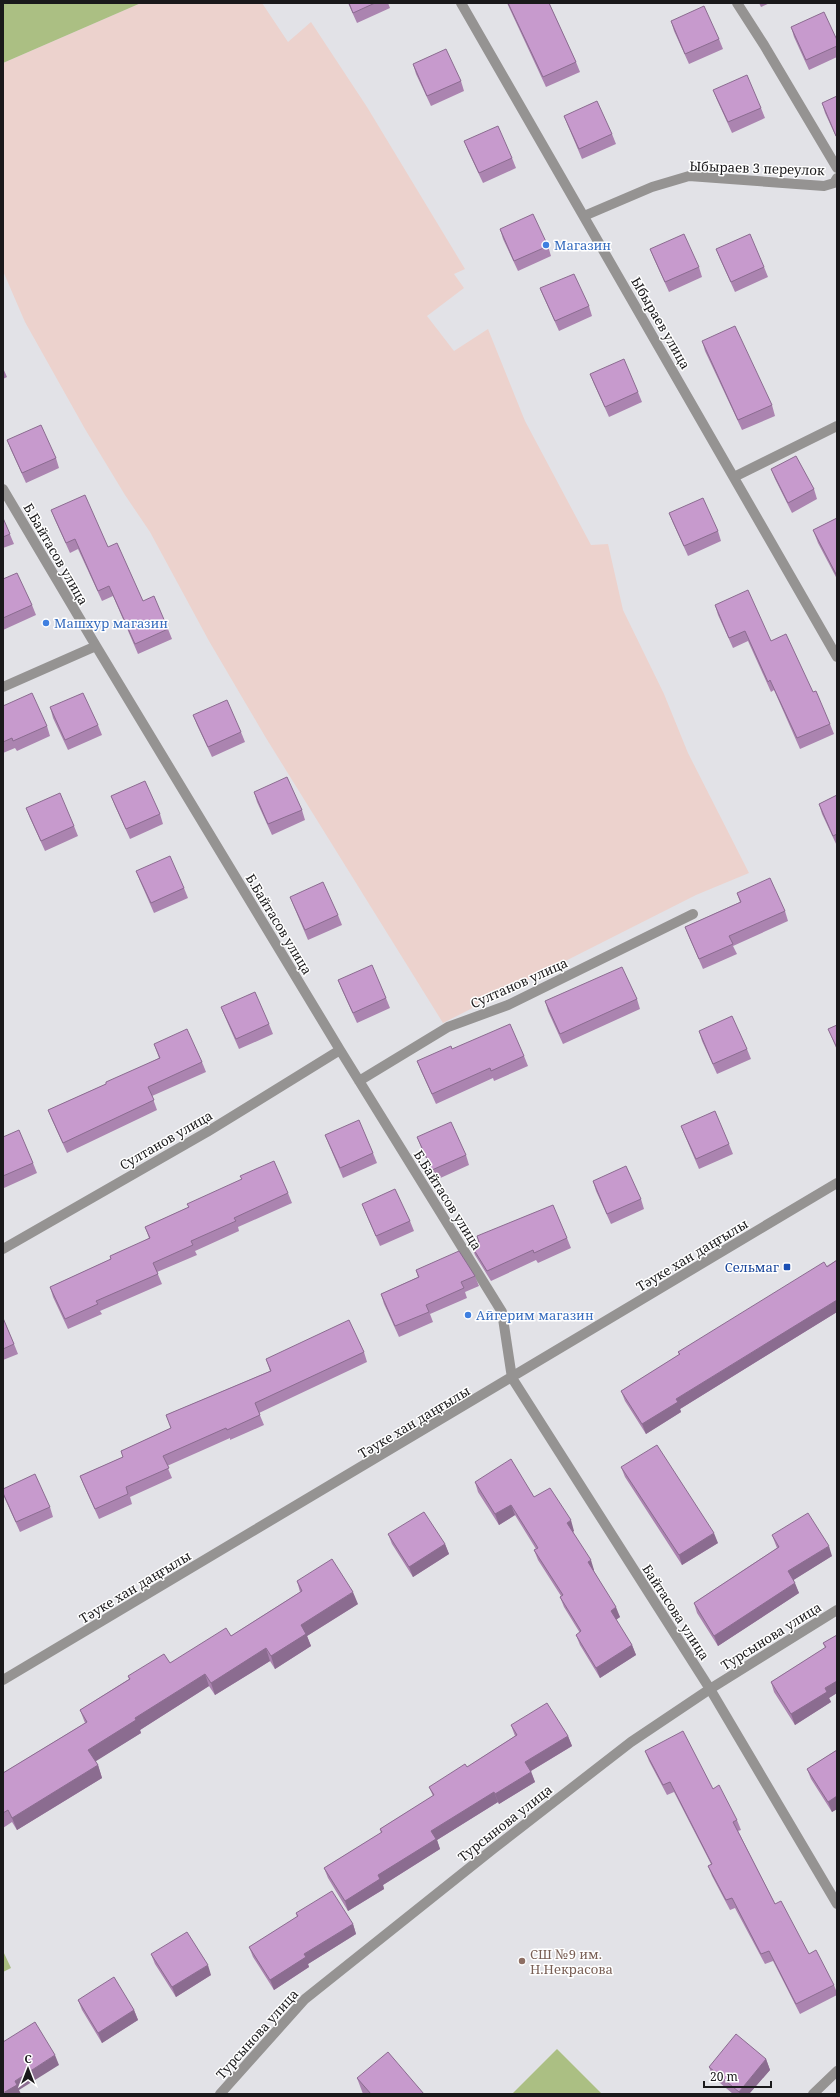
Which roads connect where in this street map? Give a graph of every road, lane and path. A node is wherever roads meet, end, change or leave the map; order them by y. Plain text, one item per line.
1 (461, 3) edge
2 (736, 3) edge
3 (837, 168) edge
4 (837, 178) edge
5 (584, 216) junction
6 (837, 426) edge
7 (734, 477) junction
8 (3, 489) edge
9 (96, 646) junction
10 (837, 656) edge
11 (3, 687) edge
12 (693, 914) dead end
13 (340, 1050) junction
14 (359, 1081) junction
15 (837, 1183) edge
16 (3, 1249) edge
17 (512, 1378) junction
18 (837, 1610) edge
19 (3, 1680) edge
20 (710, 1689) junction
21 (837, 1904) edge
22 (837, 2070) edge
23 (220, 2094) edge
24 (813, 2094) edge

1 - 5 street, Ыбыраев улица
2 - 3 street, Ыбыраев 3 переулок
4 - 5 street, Ыбыраев 3 переулок
5 - 7 street, Ыбыраев улица
6 - 7 street
7 - 10 street, Ыбыраев улица
8 - 9 street, Б.Байтасов улица
9 - 11 street
9 - 13 street, Б.Байтасов улица
12 - 14 street, Султанов улица
13 - 14 street, Б.Байтасов улица
13 - 16 street, Султанов улица
14 - 17 street, Б.Байтасов улица
15 - 17 street, Тәуке хан даңғылы
17 - 19 street, Тәуке хан даңғылы
17 - 20 street, Байтасова улица
18 - 20 street, Турсынова улица
20 - 21 street, Байтасова улица
20 - 23 street, Турсынова улица
22 - 24 street

